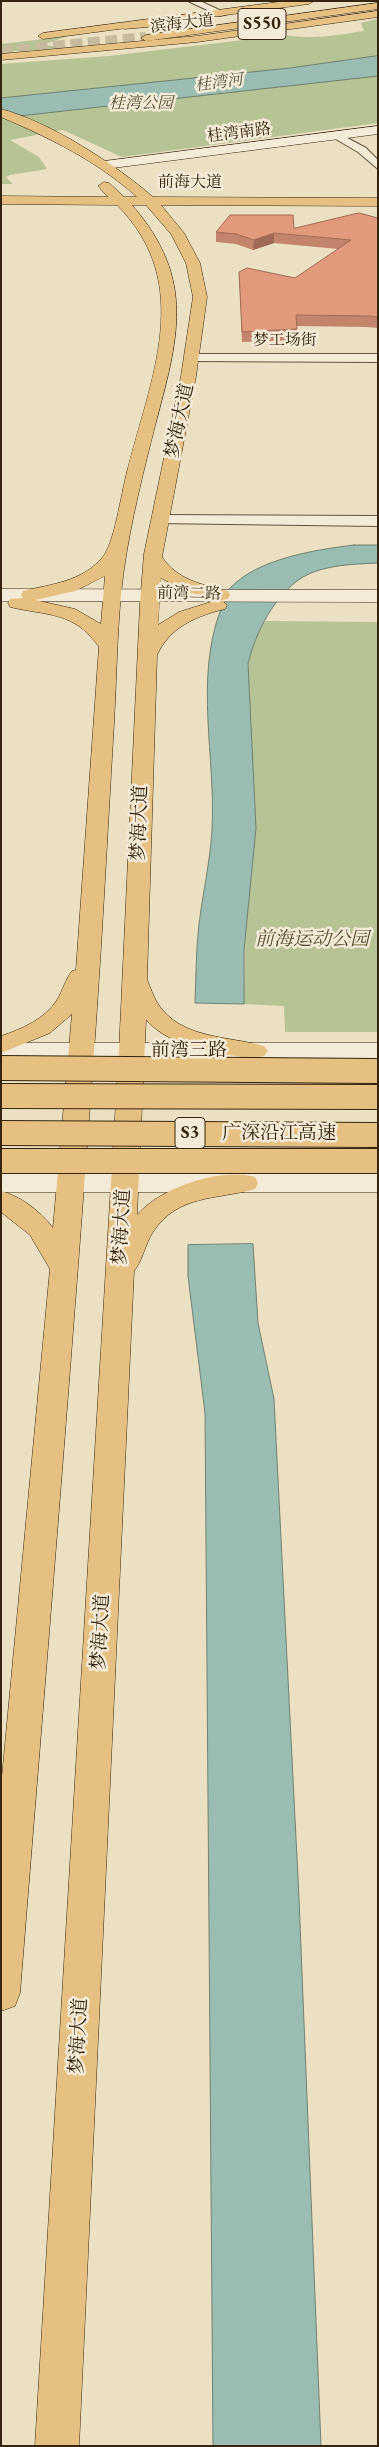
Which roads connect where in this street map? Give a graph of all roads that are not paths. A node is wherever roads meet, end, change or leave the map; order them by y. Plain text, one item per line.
1 (192, 1) edge
2 (309, 1) edge
3 (328, 1) edge
4 (364, 1) edge
5 (378, 6) edge
6 (223, 14) junction
7 (378, 14) edge
8 (124, 26) junction
9 (30, 37) dead end
10 (1, 57) edge
11 (1, 113) edge
12 (1, 122) edge
13 (378, 130) edge
14 (338, 136) junction
15 (55, 146) junction
16 (378, 166) edge
17 (111, 169) junction
18 (1, 200) edge
19 (34, 200) junction
20 (378, 202) edge
21 (153, 205) junction
22 (247, 205) junction
23 (1, 208) edge
24 (52, 208) junction
25 (123, 209) junction
26 (378, 210) edge
27 (105, 214) dead end
28 (207, 215) dead end
29 (192, 358) junction
30 (378, 358) edge
31 (160, 520) junction
32 (378, 521) edge
33 (117, 550) junction
34 (153, 558) junction
35 (378, 596) edge
36 (13, 599) edge
37 (111, 599) junction
38 (150, 599) junction
39 (219, 600) junction
40 (289, 600) junction
41 (378, 605) edge
42 (107, 645) junction
43 (147, 655) junction
44 (89, 950) junction
45 (134, 976) junction
46 (1, 1044) edge
47 (1, 1051) edge
48 (81, 1051) junction
49 (132, 1051) junction
50 (256, 1051) junction
51 (378, 1051) edge
52 (1, 1068) edge
53 (378, 1071) edge
54 (1, 1096) edge
55 (378, 1097) edge
56 (1, 1133) edge
57 (378, 1134) edge
58 (1, 1161) edge
59 (378, 1161) edge
60 (1, 1183) edge
61 (70, 1183) junction
62 (124, 1183) junction
63 (245, 1183) junction
64 (378, 1183) edge
65 (1, 1200) edge
66 (64, 1269) junction
67 (120, 1277) junction
68 (1, 1993) edge
69 (57, 2446) edge

1 - 6 street
2 - 6 main road, 滨海大道
3 - 8 main road
4 - 5 main road, S550
6 - 8 main road, 滨海大道
7 - 10 main road, 滨海大道
8 - 9 main road, 滨海大道
11 - 15 main road, 梦海大道
12 - 15 main road, 梦海大道
13 - 14 street, 桂湾南路
14 - 16 street
14 - 17 street, 桂湾南路
15 - 17 main road, 梦海大道
17 - 21 main road, 梦海大道
17 - 22 main road
18 - 19 main road, 前海大道
19 - 25 main road, 前海大道
19 - 25 main road, 梦海大道
20 - 22 main road, 前海大道
21 - 22 main road, 前海大道
21 - 25 main road, 前海大道
21 - 29 main road, 梦海大道
22 - 26 main road, 前海大道
22 - 28 main road
23 - 24 main road, 前海大道
24 - 25 main road, 前海大道
24 - 27 main road
25 - 33 main road, 梦海大道
29 - 30 street, 梦工场街
29 - 31 main road, 梦海大道
31 - 32 street
31 - 34 main road, 梦海大道
33 - 36 main road
33 - 37 main road, 梦海大道
34 - 38 main road, 梦海大道
34 - 39 main road
35 - 40 street, 前湾二路
36 - 37 street, 前湾二路
36 - 42 main road
37 - 38 street, 前湾二路
37 - 42 main road, 梦海大道
38 - 39 street, 前湾二路
38 - 43 main road, 梦海大道
39 - 40 street, 前湾二路
39 - 43 main road
40 - 41 street, 前湾二路
42 - 44 main road, 梦海大道
43 - 45 main road, 梦海大道
44 - 46 main road
44 - 48 main road, 梦海大道
45 - 49 main road, 梦海大道
45 - 50 main road
47 - 48 street, 前湾三路
48 - 49 street, 前湾三路
48 - 61 main road, 梦海大道
49 - 50 street, 前湾三路
49 - 62 main road, 梦海大道
50 - 51 street, 前湾三路
52 - 53 main road, bridge
54 - 55 main road, 广深沿江高速 / S3, bridge
56 - 57 main road, 广深沿江高速 / S3, bridge
58 - 59 main road, bridge
60 - 61 street
61 - 62 street
61 - 66 main road, 梦海大道
62 - 63 street
62 - 67 main road, 梦海大道
63 - 64 street
63 - 67 main road
65 - 66 main road
66 - 68 main road, 梦海大道
67 - 69 main road, 梦海大道

